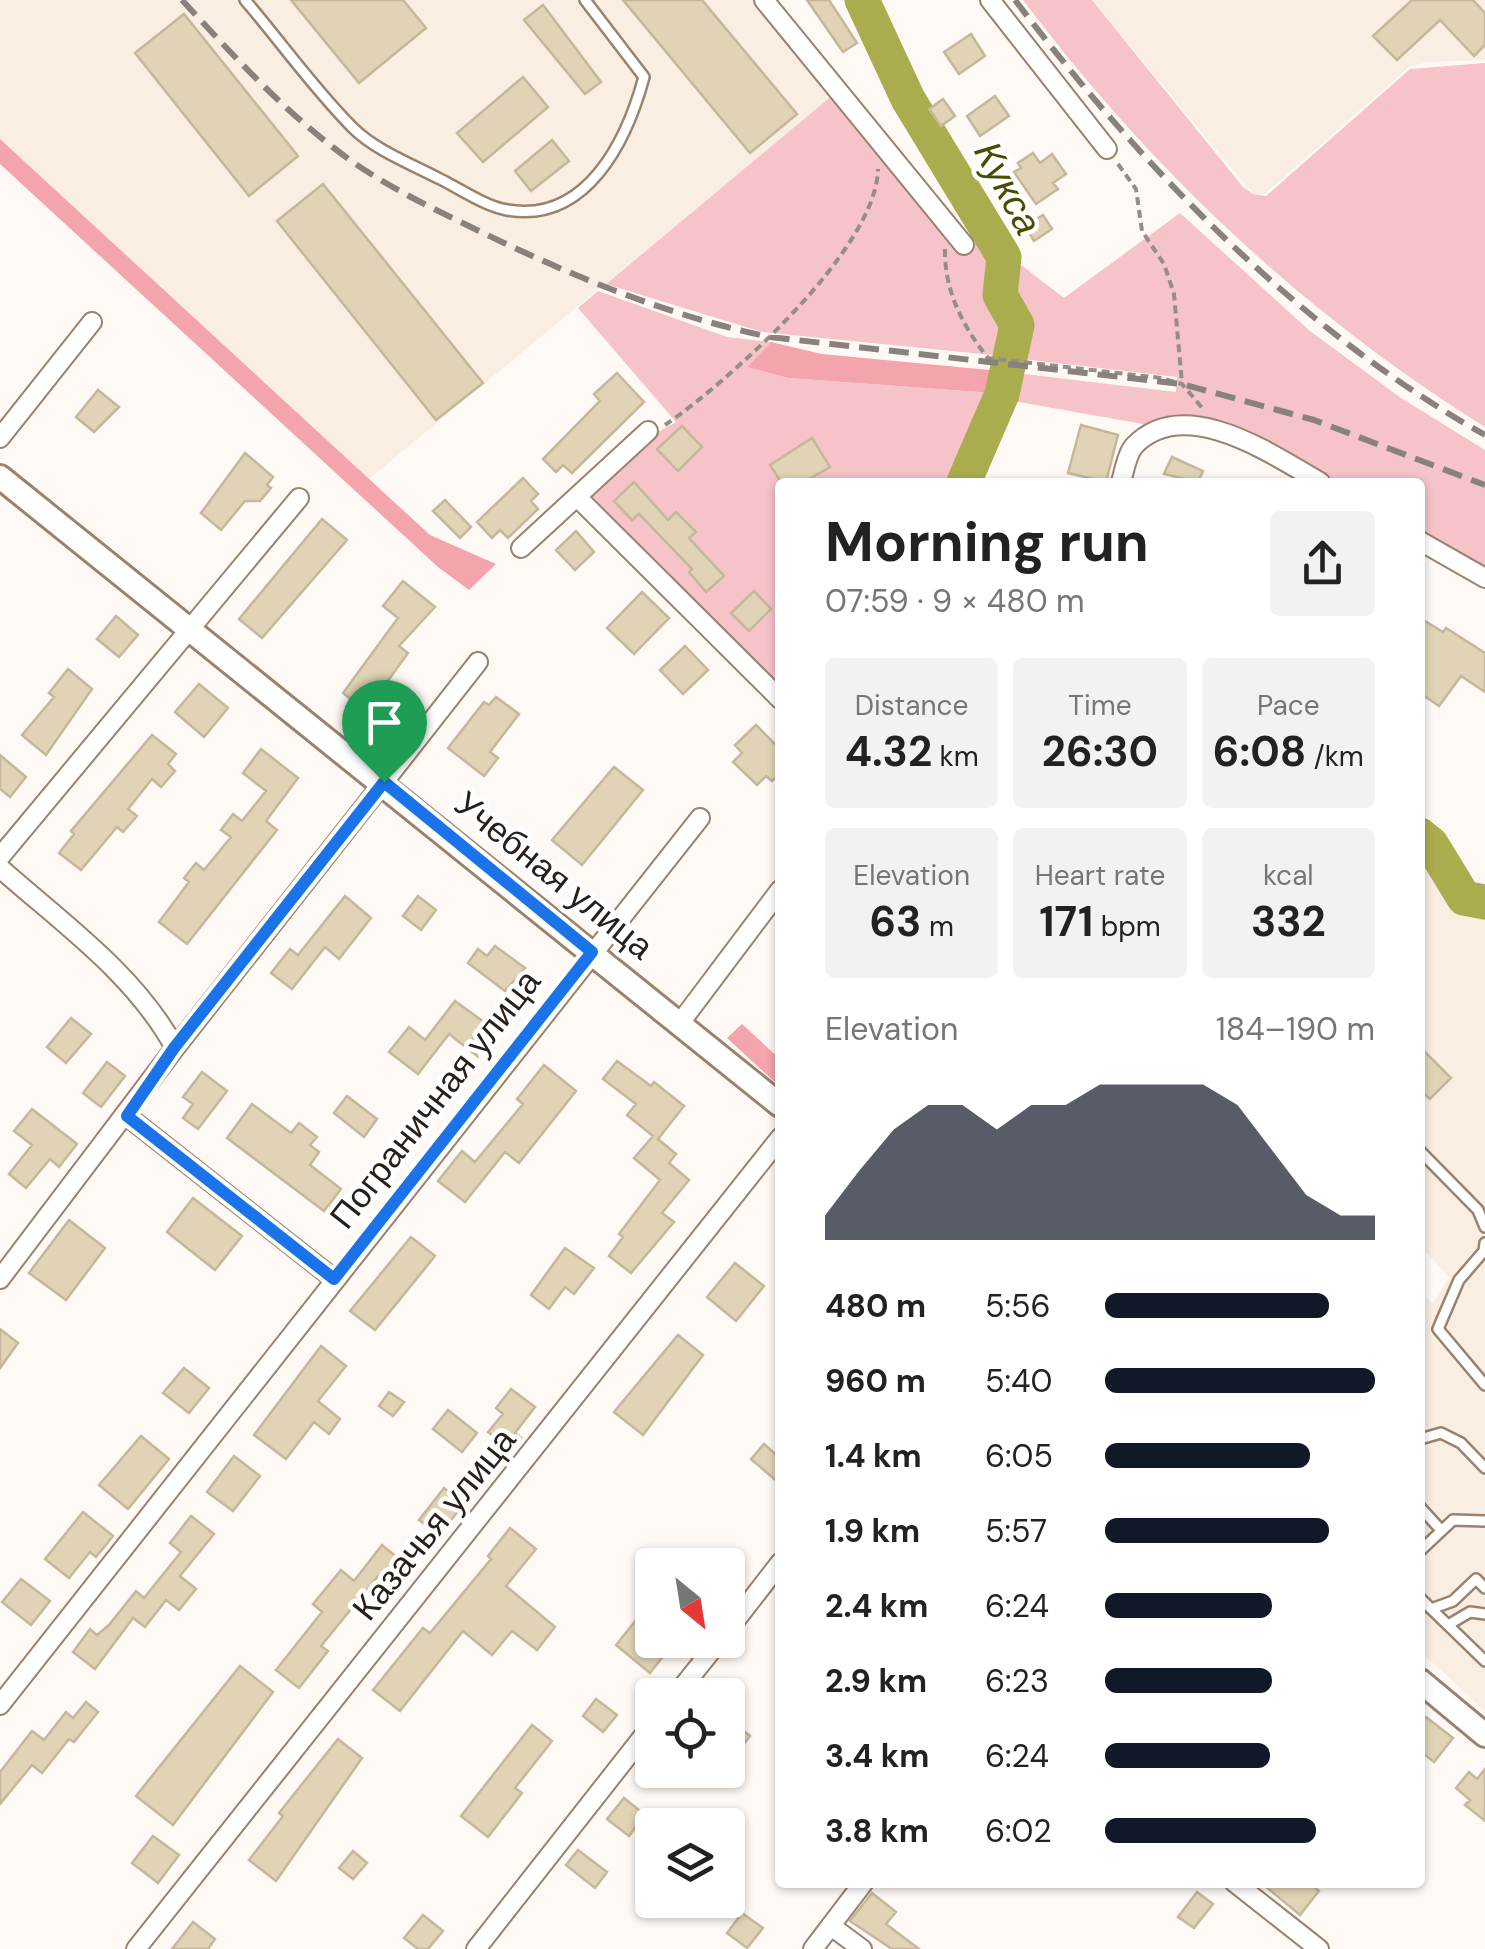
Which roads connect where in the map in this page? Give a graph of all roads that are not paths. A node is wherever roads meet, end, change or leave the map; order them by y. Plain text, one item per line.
1 (245, 0) edge
2 (584, 0) edge
3 (764, 0) edge
4 (990, 0) edge
5 (1106, 149) road end
6 (964, 245) dead end
7 (92, 322) dead end
8 (648, 432) road end
9 (0, 438) edge
10 (0, 477) edge
11 (1122, 478) edge
12 (1312, 478) edge
13 (299, 498) dead end
14 (577, 498) junction
15 (1425, 543) edge
16 (521, 548) dead end
17 (1485, 578) edge
18 (187, 632) junction
19 (478, 662) dead end
20 (775, 694) edge
21 (384, 782) junction
22 (700, 818) dead end
23 (0, 857) edge
24 (0, 868) edge
25 (775, 897) edge
26 (592, 952) junction
27 (680, 1023) junction
28 (174, 1048) junction
29 (775, 1102) edge
30 (127, 1116) junction
31 (775, 1144) edge
32 (1425, 1156) edge
33 (1485, 1228) edge
34 (1485, 1243) edge
35 (0, 1279) edge
36 (334, 1279) junction
37 (1485, 1385) edge
38 (1425, 1438) edge
39 (1485, 1468) edge
40 (1425, 1512) edge
41 (1485, 1522) edge
42 (1440, 1529) junction
43 (1425, 1546) edge
44 (775, 1570) edge
45 (1485, 1588) edge
46 (1425, 1603) edge
47 (745, 1608) edge
48 (1431, 1608) junction
49 (1485, 1614) edge
50 (1448, 1625) junction
51 (706, 1658) edge
52 (1485, 1661) edge
53 (690, 1678) edge
54 (1425, 1686) edge
55 (0, 1705) edge
56 (1485, 1735) edge
57 (635, 1747) edge
58 (860, 1888) edge
59 (1242, 1888) edge
60 (831, 1926) junction
61 (136, 1949) edge
62 (476, 1949) edge
63 (813, 1949) edge
64 (862, 1949) edge
65 (1319, 1949) edge

1 - 2 lane
3 - 6 street
4 - 5 street
7 - 9 street
8 - 14 street
10 - 18 street, Учебная улица
11 - 12 street
13 - 18 street
14 - 16 street
14 - 20 street
15 - 17 street
18 - 21 street, Учебная улица
18 - 23 street
19 - 21 street
21 - 26 street, Учебная улица
21 - 28 street
22 - 26 street, Пограничная улица
24 - 28 street
25 - 27 street
26 - 27 street, Учебная улица
26 - 36 street, Пограничная улица
27 - 29 street, Учебная улица
28 - 30 street
30 - 35 street
30 - 36 street
31 - 61 street, Казачья улица
32 - 33 lane
34 - 37 lane
36 - 55 street, Пограничная улица
38 - 39 lane
40 - 42 lane
41 - 42 lane
42 - 43 lane
44 - 47 street
45 - 48 lane
46 - 48 lane
48 - 50 lane
49 - 50 lane
50 - 52 lane
51 - 53 street
54 - 56 street
57 - 62 street
58 - 60 street
59 - 65 street
60 - 63 street
60 - 64 street

